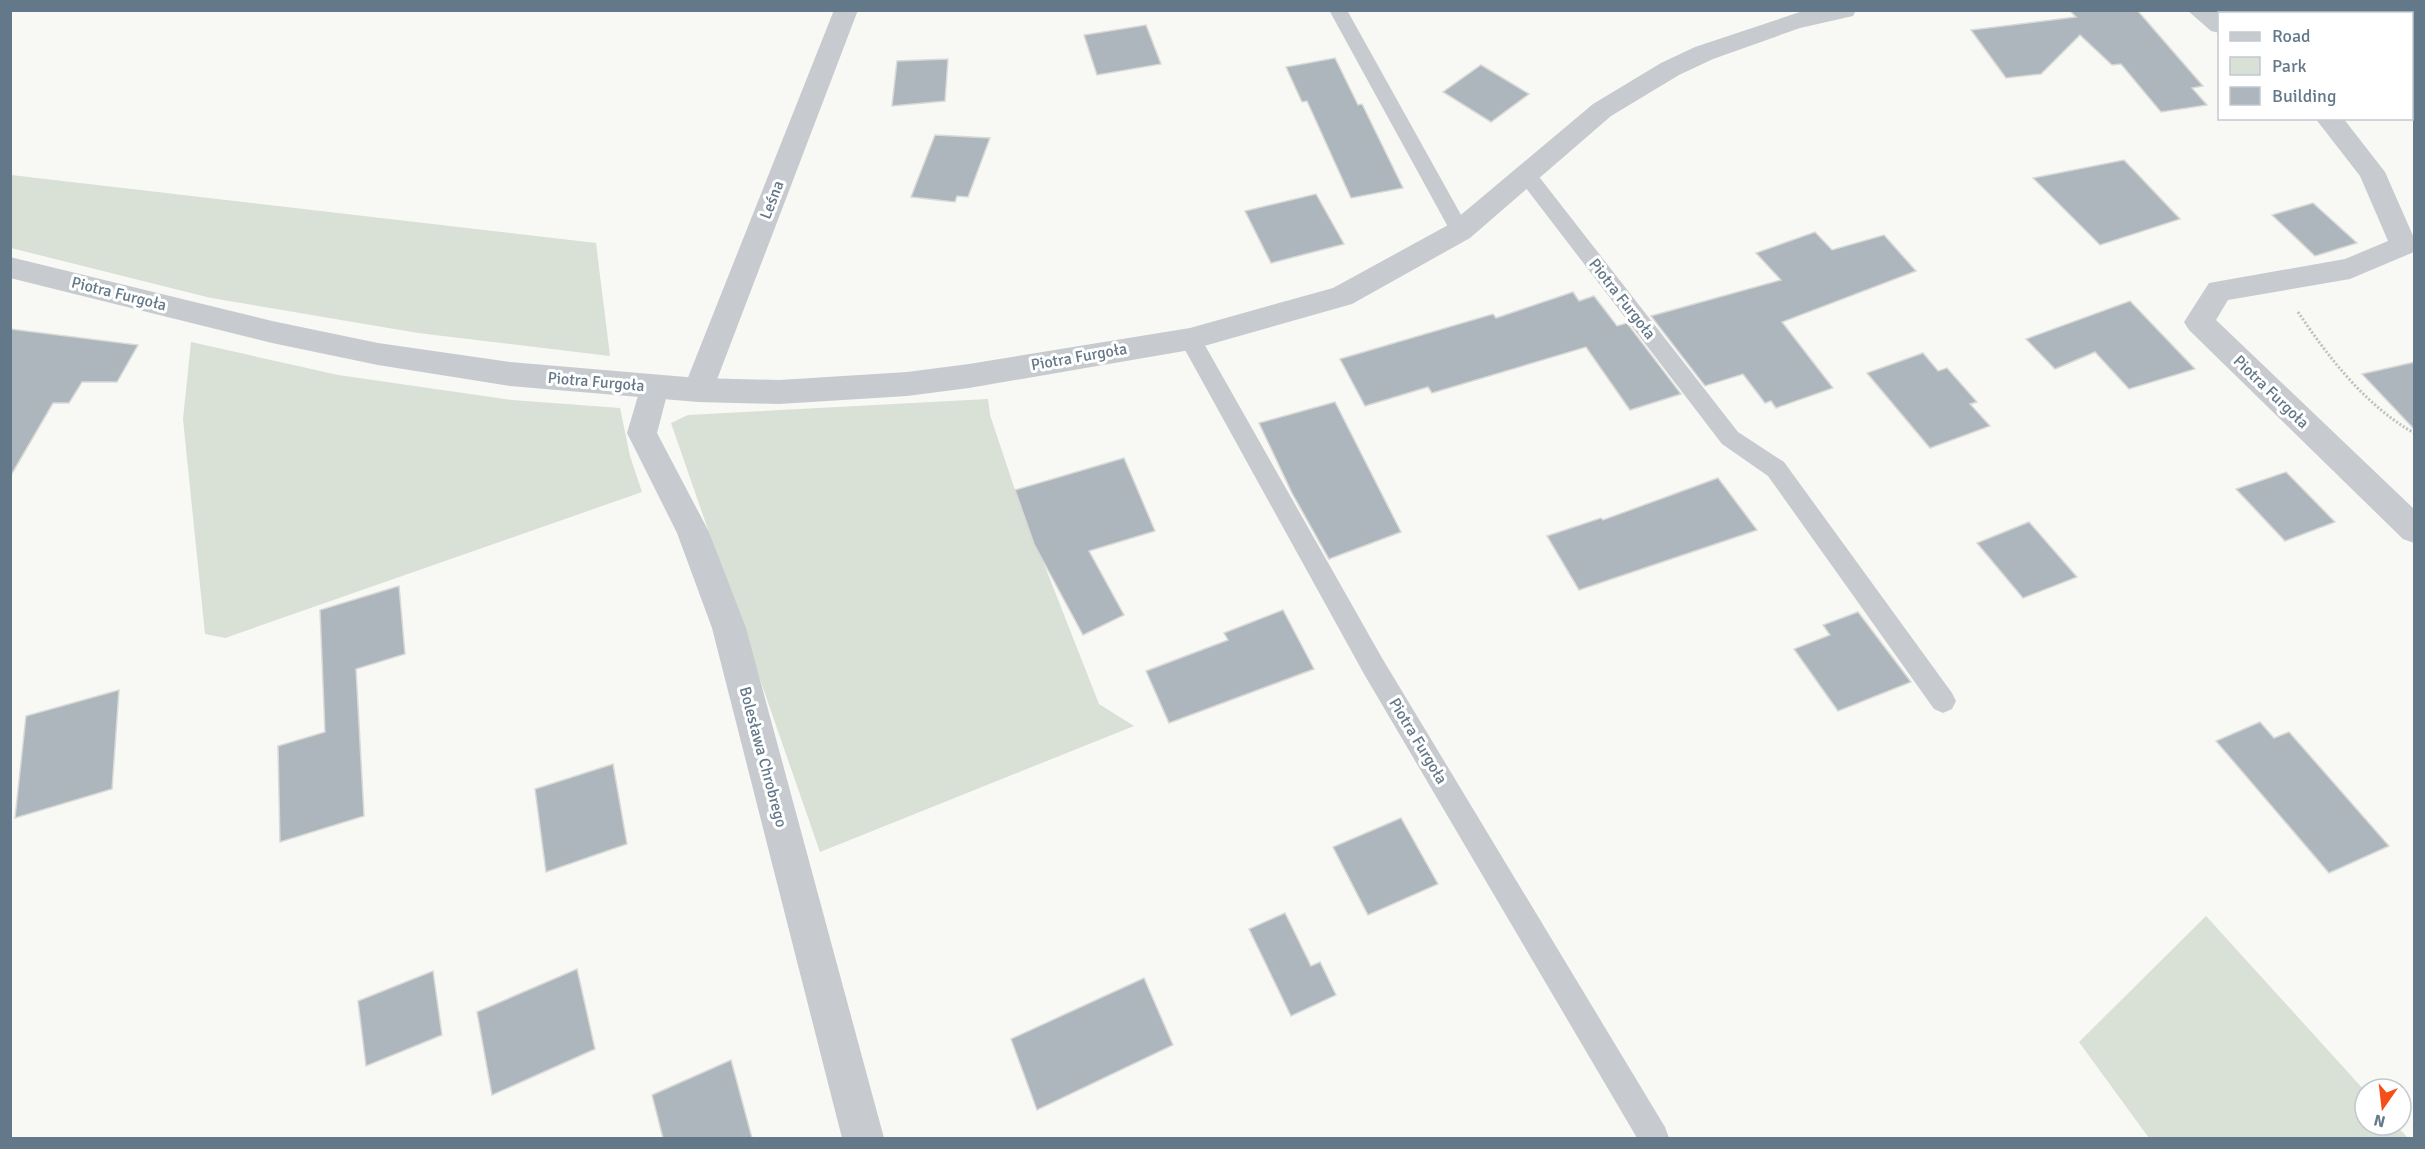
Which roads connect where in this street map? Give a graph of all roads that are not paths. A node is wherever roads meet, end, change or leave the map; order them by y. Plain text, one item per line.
1 (846, 10) edge
2 (1338, 10) edge
3 (1844, 10) edge
4 (2199, 10) edge
5 (2218, 24) edge
6 (2330, 120) edge
7 (1526, 174) junction
8 (1460, 231) junction
9 (10, 267) edge
10 (1190, 339) junction
11 (654, 387) junction
12 (698, 390) junction
13 (2415, 529) edge
14 (1943, 701) dead end
15 (863, 1138) edge
16 (1654, 1138) edge

1 - 12 street, Leśna
2 - 8 lane
3 - 7 street, Piotra Furgoła
4 - 5 street
6 - 13 street, Piotra Furgoła
7 - 8 street, Piotra Furgoła
7 - 14 lane, Piotra Furgoła
8 - 10 street, Piotra Furgoła
9 - 11 street, Piotra Furgoła
10 - 12 street, Piotra Furgoła
10 - 16 lane, Piotra Furgoła
11 - 12 street, Piotra Furgoła
11 - 15 street, Bolesława Chrobrego

